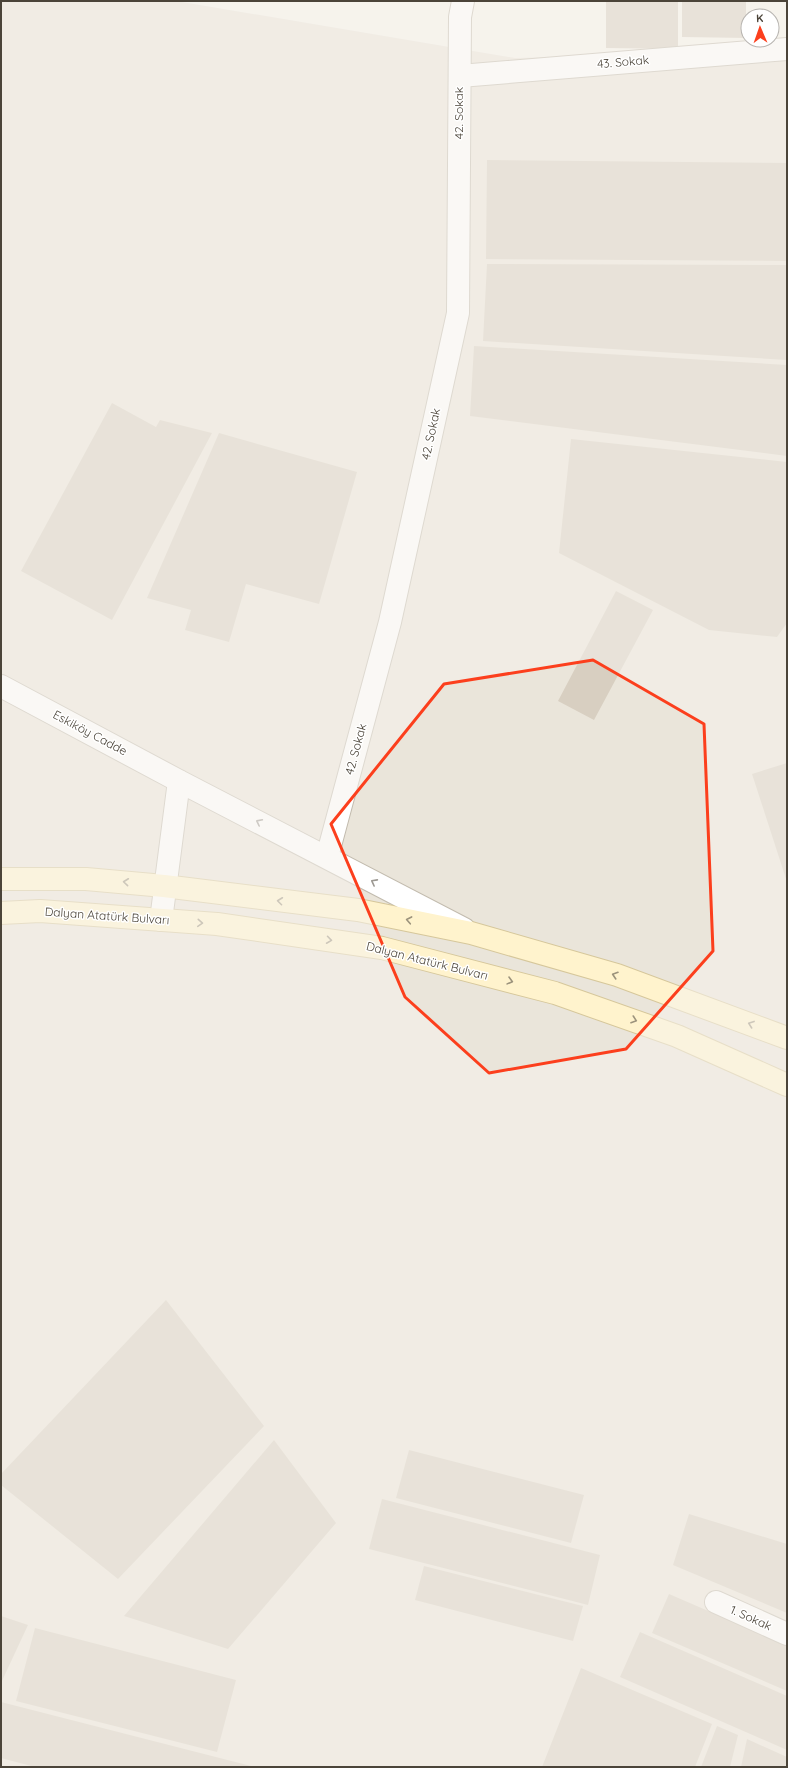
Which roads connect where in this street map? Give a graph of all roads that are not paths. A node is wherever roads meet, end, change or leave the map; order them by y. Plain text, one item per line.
1 (464, 1) edge
2 (787, 49) edge
3 (460, 76) junction
4 (1, 686) edge
5 (179, 781) junction
6 (327, 857) junction
7 (1, 879) edge
8 (164, 886) junction
9 (1, 913) edge
10 (161, 920) junction
11 (471, 933) junction
12 (787, 1038) edge
13 (787, 1085) edge
14 (716, 1602) dead end
15 (787, 1634) edge

1 - 3 street, 42. Sokak
2 - 3 street, 43. Sokak
3 - 6 street, 42. Sokak
4 - 5 street, Eskiköy Cadde
6 -> 5 street, Eskiköy Cadde
5 - 8 street
11 -> 6 street, Eskiköy Cadde
8 -> 7 main road
8 - 10 street
11 -> 8 main road
9 - 10 main road, Dalyan Atatürk Bulvarı
10 -> 13 main road, Dalyan Atatürk Bulvarı
12 -> 11 main road
14 - 15 street, 1. Sokak

